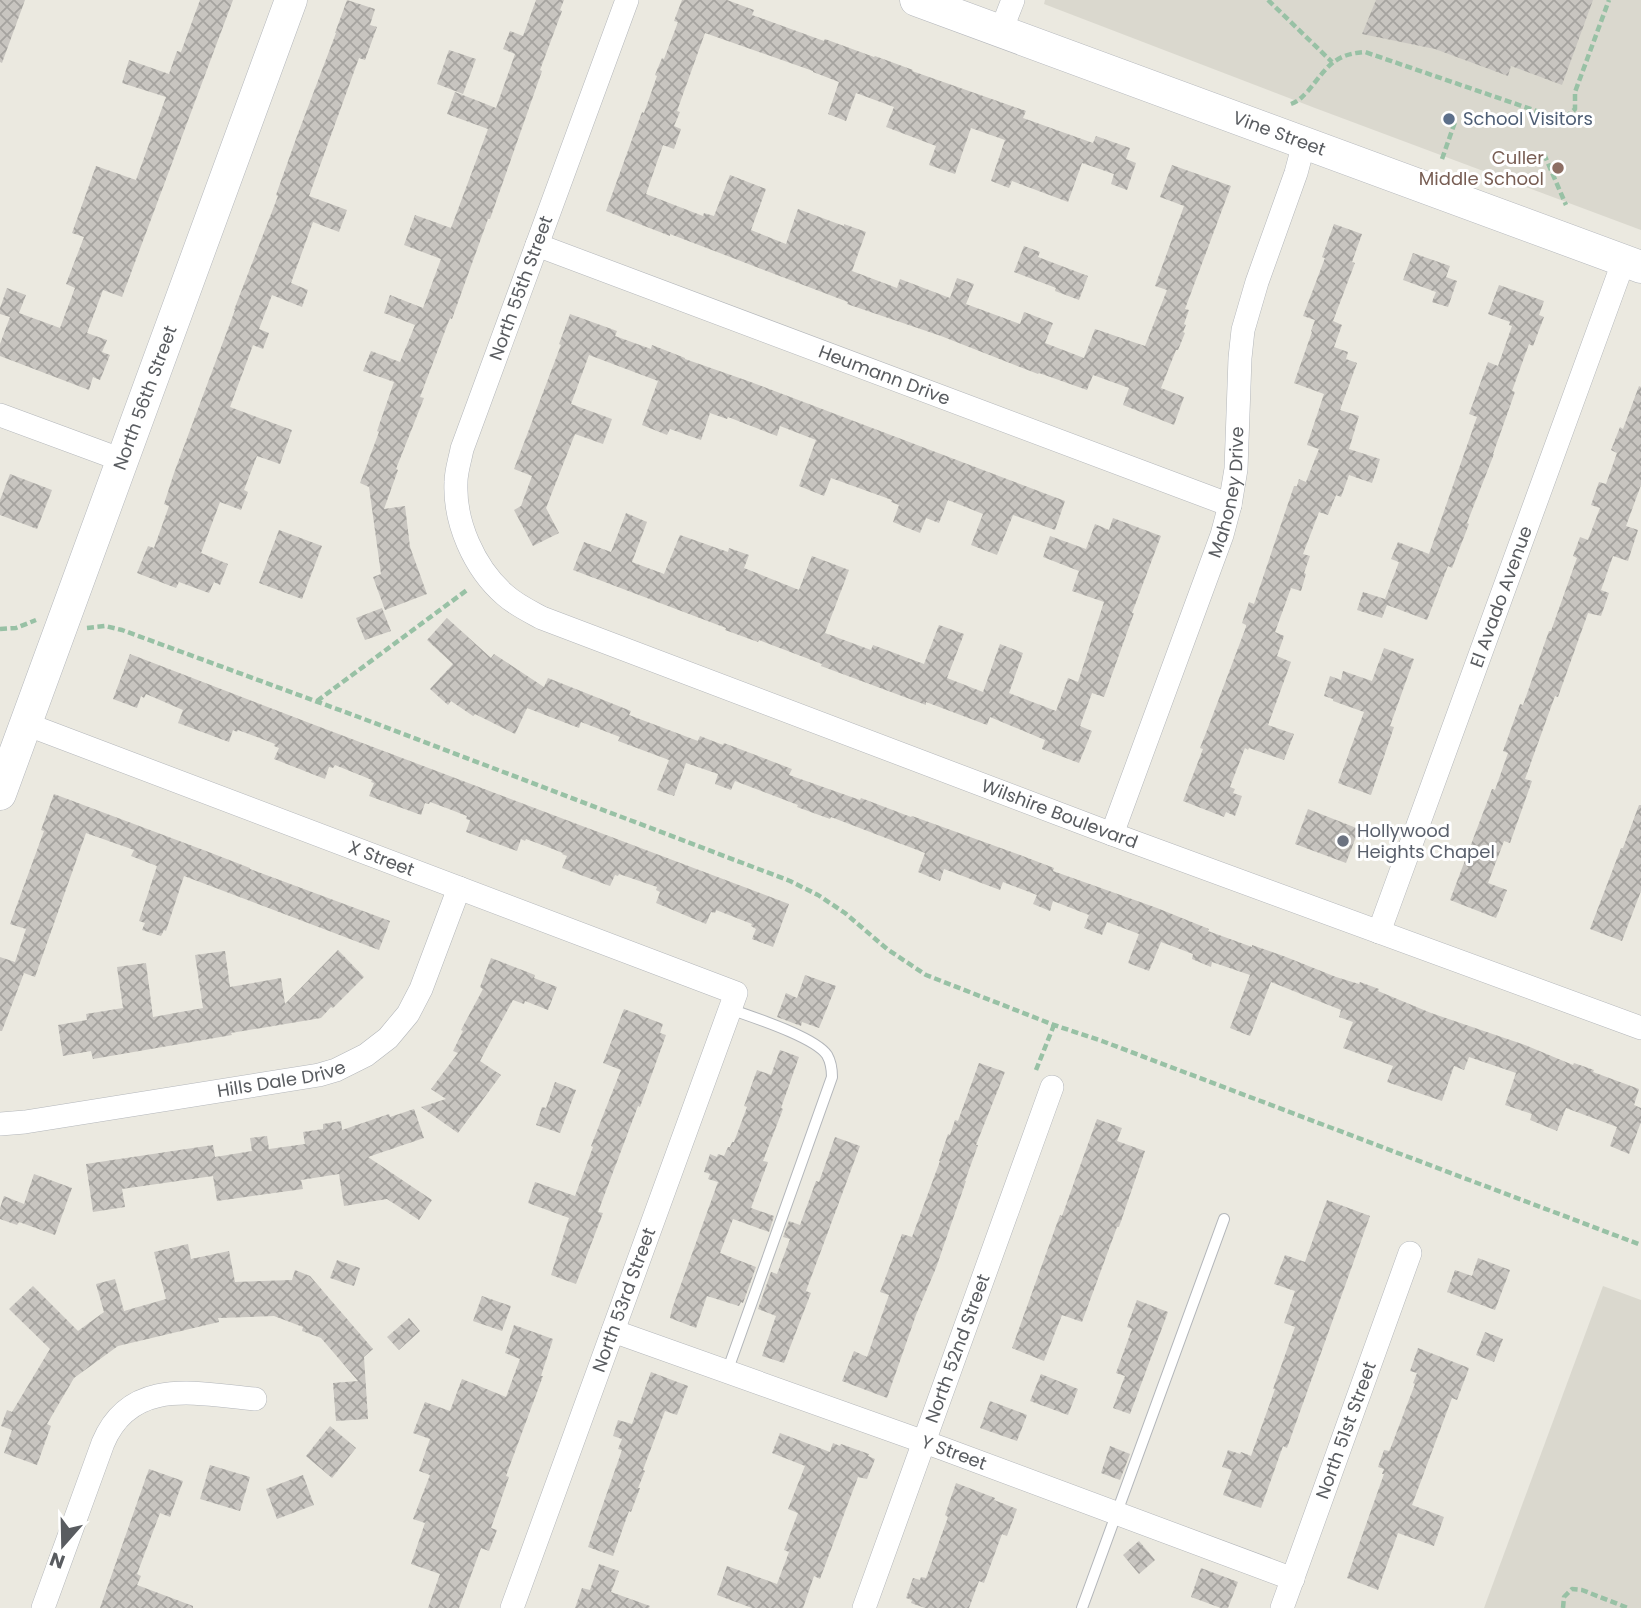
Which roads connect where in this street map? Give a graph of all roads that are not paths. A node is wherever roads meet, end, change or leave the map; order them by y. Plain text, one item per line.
1 (290, 0) edge
2 (627, 0) edge
3 (916, 0) edge
4 (1013, 0) edge
5 (1001, 31) junction
6 (1304, 143) junction
7 (537, 245) junction
8 (1632, 263) edge
9 (0, 415) edge
10 (122, 460) junction
11 (1230, 505) junction
12 (488, 577) joint
13 (26, 724) junction
14 (0, 794) edge
15 (1112, 834) junction
16 (459, 888) junction
17 (1379, 932) junction
18 (733, 1001) junction
19 (1641, 1028) edge
20 (1044, 1081) road end
21 (0, 1124) edge
22 (1224, 1219) dead end
23 (1410, 1253) dead end
24 (613, 1331) junction
25 (727, 1372) junction
26 (255, 1399) dead end
27 (924, 1442) junction
28 (1116, 1514) junction
29 (1293, 1578) junction
30 (43, 1608) edge
31 (512, 1608) edge
32 (864, 1608) edge
33 (1082, 1608) edge
34 (1282, 1608) edge

1 - 10 main road, North 56th Street
2 - 7 street, North 55th Street
3 - 5 main road, Vine Street
4 - 5 street
5 - 6 main road, Vine Street
6 - 8 main road, Vine Street
6 - 11 street, Mahoney Drive
7 - 11 street, Heumann Drive
7 - 12 street, North 55th Street
8 - 17 street, El Avado Avenue
9 - 10 street
10 - 13 main road, North 56th Street
11 - 15 street, Mahoney Drive
12 - 15 street, Wilshire Boulevard
13 - 14 main road, North 56th Street
13 - 16 street, X Street
15 - 17 street, Wilshire Boulevard
16 - 18 street, X Street
16 - 21 street, Hills Dale Drive
17 - 19 street, Wilshire Boulevard
18 - 24 street, North 53rd Street
18 - 25 lane
20 - 27 street, North 52nd Street
22 - 28 lane
23 - 29 street, North 51st Street
24 - 25 street, Y Street
24 - 31 street, North 53rd Street
25 - 27 street, Y Street
26 - 30 street
27 - 28 street, Y Street
27 - 32 street, North 52nd Street
28 - 29 street, Y Street
28 - 33 lane
29 - 34 street, North 51st Street

